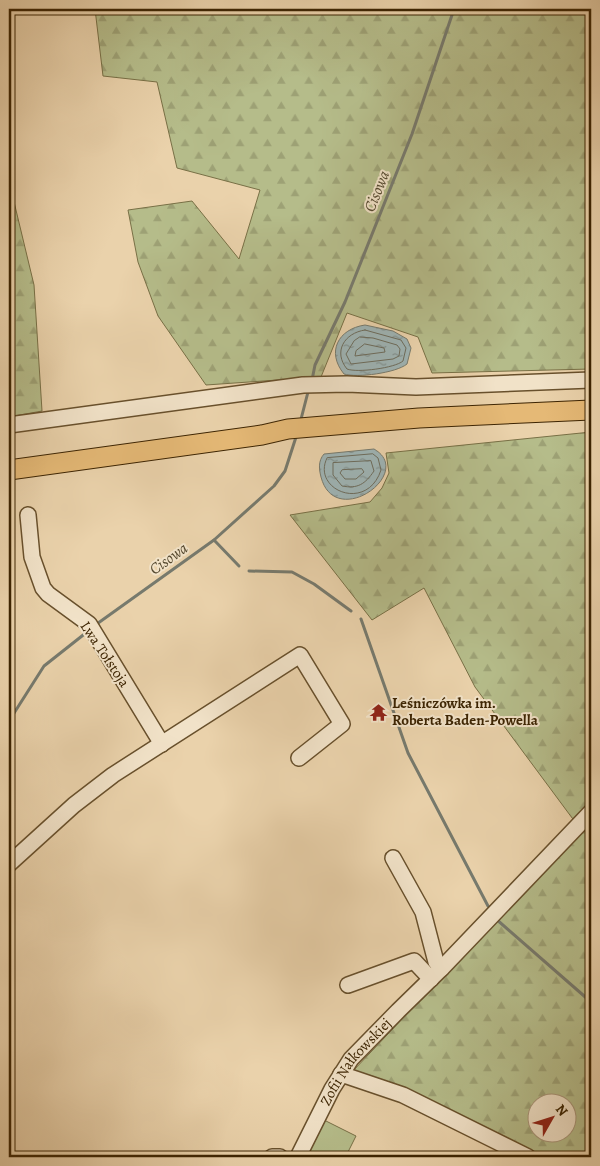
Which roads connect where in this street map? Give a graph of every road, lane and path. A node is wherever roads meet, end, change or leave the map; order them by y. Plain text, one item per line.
1 (591, 380) edge
2 (591, 400) edge
3 (591, 410) edge
4 (313, 422) junction
5 (289, 424) junction
6 (9, 426) edge
7 (9, 457) edge
8 (9, 470) edge
9 (28, 515) dead end
10 (162, 744) junction
11 (299, 758) dead end
12 (591, 812) edge
13 (393, 858) dead end
14 (9, 864) edge
15 (436, 974) junction
16 (348, 985) dead end
17 (342, 1074) junction
18 (272, 1157) edge
19 (280, 1157) edge
20 (298, 1157) edge
21 (528, 1157) edge

1 - 6 street
2 - 4 main road
3 - 4 main road
4 - 5 main road
5 - 7 main road
5 - 8 main road
9 - 10 street, Lwa Tołstoja
10 - 11 street
10 - 14 street
12 - 15 street, Zofii Nałkowskiej
13 - 15 street
15 - 16 street
15 - 17 street, Zofii Nałkowskiej
17 - 20 street, Zofii Nałkowskiej
17 - 21 street
18 - 19 street

